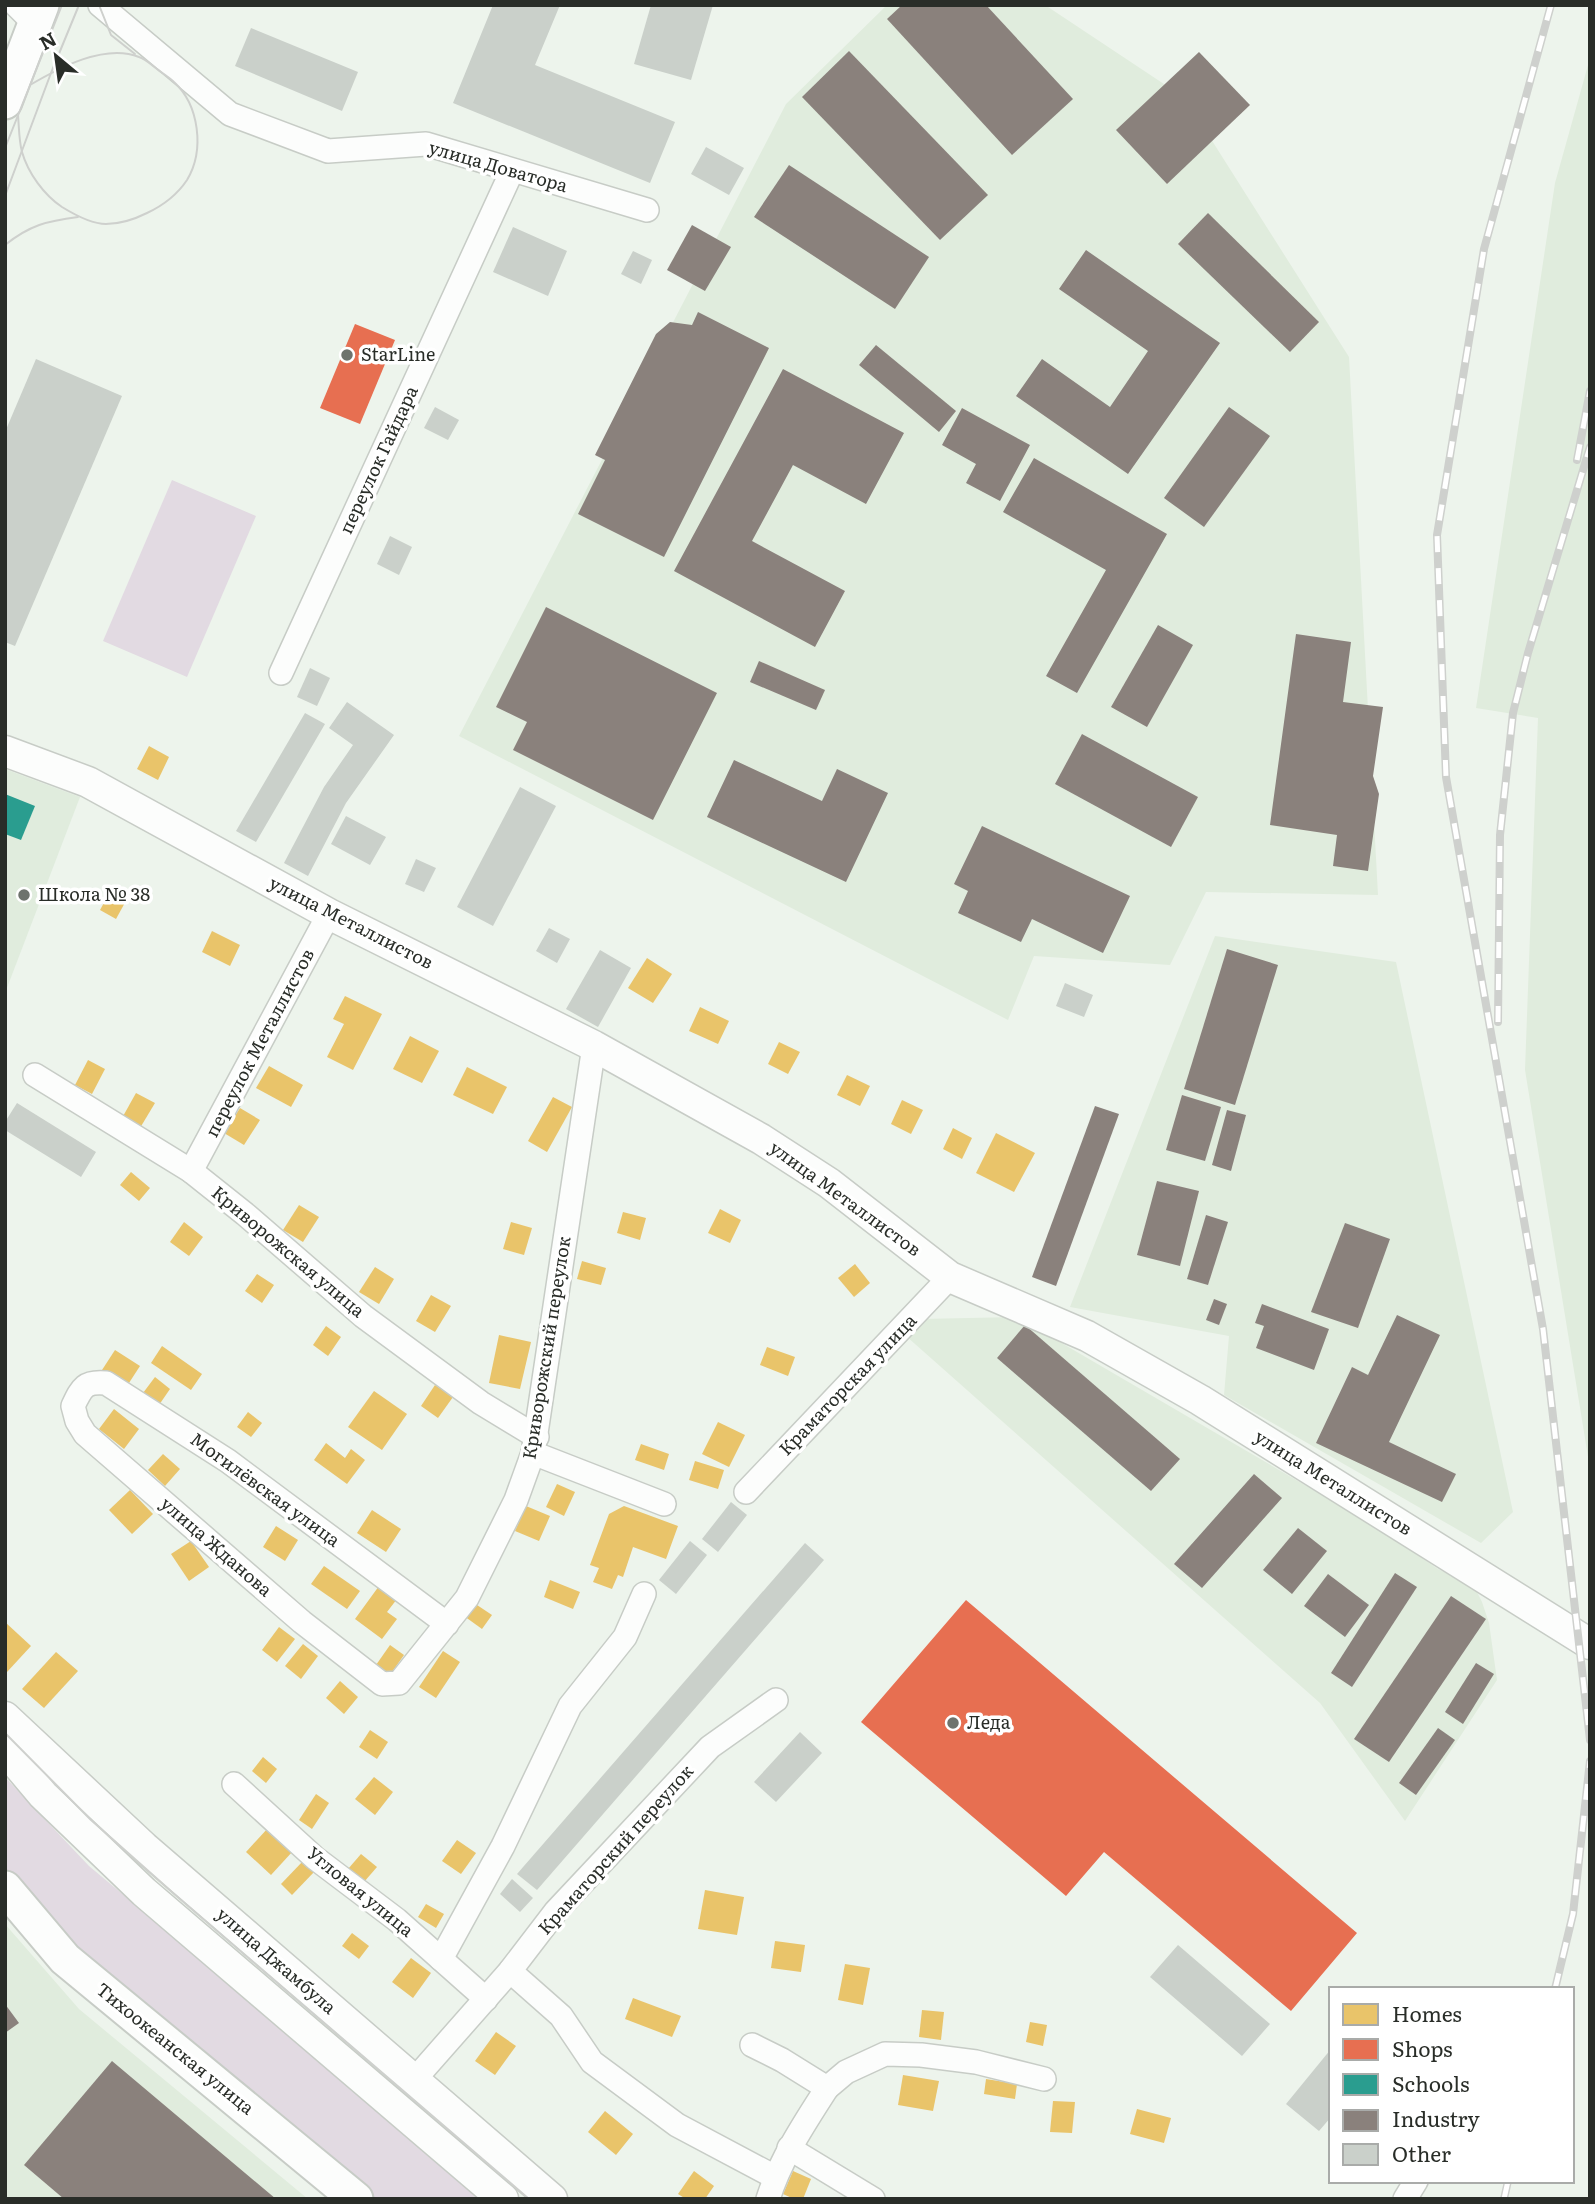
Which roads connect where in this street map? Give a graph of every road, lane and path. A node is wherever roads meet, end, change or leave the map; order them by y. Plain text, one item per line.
1 (100, 5) edge
2 (31, 11) edge
3 (5, 102) edge
4 (512, 171) junction
5 (647, 210) dead end
6 (281, 673) dead end
7 (5, 751) edge
8 (329, 914) junction
9 (594, 1046) junction
10 (35, 1075) dead end
11 (191, 1171) junction
12 (950, 1277) junction
13 (78, 1395) joint
14 (535, 1445) junction
15 (746, 1492) dead end
16 (664, 1504) dead end
17 (644, 1594) dead end
18 (447, 1624) junction
19 (1590, 1644) edge
20 (382, 1684) joint
21 (776, 1700) dead end
22 (5, 1717) edge
23 (5, 1750) edge
24 (234, 1784) dead end
25 (5, 1888) edge
26 (441, 1959) junction
27 (510, 1971) junction
28 (486, 1999) junction
29 (752, 2045) dead end
30 (415, 2079) junction
31 (1044, 2079) dead end
32 (827, 2088) junction
33 (789, 2147) junction
34 (1415, 2183) edge
35 (772, 2188) edge
36 (356, 2199) edge
37 (503, 2199) edge
38 (552, 2199) edge
39 (873, 2199) edge
40 (1405, 2199) edge

1 - 4 street, улица Доватора
2 - 3 main road
4 - 5 street, улица Доватора
4 - 6 street, переулок Гайдара
7 - 8 street, улица Металлистов
8 - 9 street, улица Металлистов
8 - 11 street, переулок Металлистов
9 - 12 street, улица Металлистов
9 - 14 street, Криворожский переулок
10 - 11 street, Криворожская улица
11 - 14 street, Криворожская улица
12 - 15 street, Краматорская улица
12 - 19 street, улица Металлистов
13 - 18 street, Могилёвская улица
13 - 20 street, улица Жданова
14 - 16 street
14 - 18 street, Криворожский переулок
17 - 26 street
18 - 20 street, Криворожский переулок
21 - 27 street, Краматорский переулок
22 - 30 street, улица Джамбула
23 - 37 street, улица Джамбула
24 - 26 street, Угловая улица
25 - 36 main road, Тихоокеанская улица
26 - 28 street, Угловая улица
27 - 28 street, Краматорский переулок
27 - 35 street
28 - 30 street, Краматорский переулок
29 - 32 street
30 - 38 street, улица Джамбула
31 - 32 street
32 - 33 street
33 - 35 street
33 - 39 street
34 - 40 street

